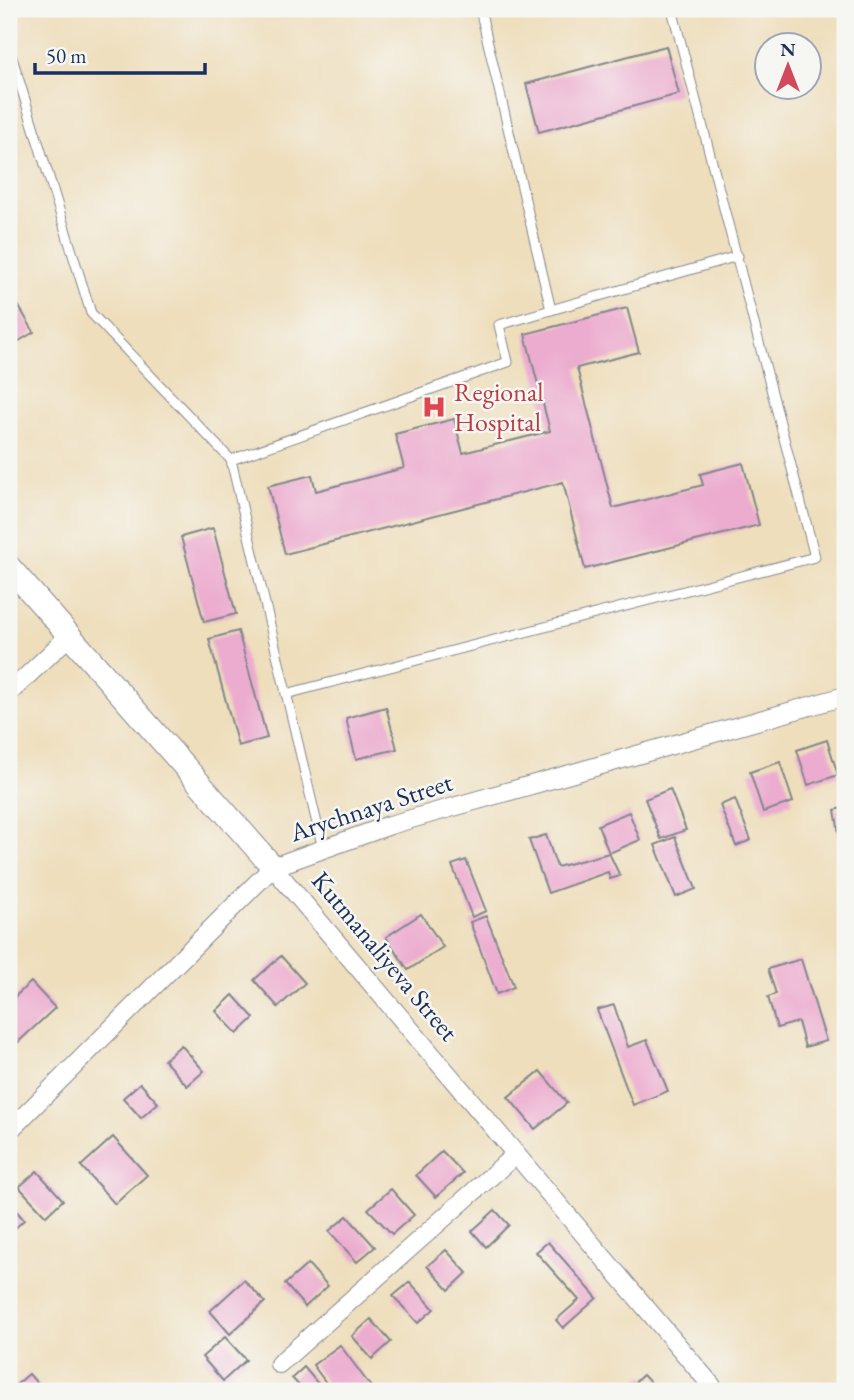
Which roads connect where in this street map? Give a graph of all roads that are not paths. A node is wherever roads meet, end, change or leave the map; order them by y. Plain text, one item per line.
1 (480, 9) edge
2 (672, 9) edge
3 (9, 48) edge
4 (738, 256) junction
5 (551, 310) junction
6 (231, 460) junction
7 (9, 567) edge
8 (69, 636) junction
9 (9, 693) edge
10 (286, 694) junction
11 (845, 696) edge
12 (323, 849) junction
13 (273, 867) junction
14 (9, 1131) edge
15 (516, 1154) junction
16 (279, 1364) dead end
17 (708, 1389) edge

1 - 5 lane
2 - 4 lane
3 - 6 lane
4 - 5 lane
4 - 10 lane
5 - 6 lane
6 - 10 lane
7 - 8 street, Kutmanaliyeva Street
8 - 9 street
8 - 13 street, Kutmanaliyeva Street
10 - 12 lane
11 - 12 street, Arychnaya Street
12 - 13 street, Arychnaya Street
13 - 14 street, Arychnaya Street
13 - 15 street, Kutmanaliyeva Street
15 - 16 street
15 - 17 street, Kutmanaliyeva Street

